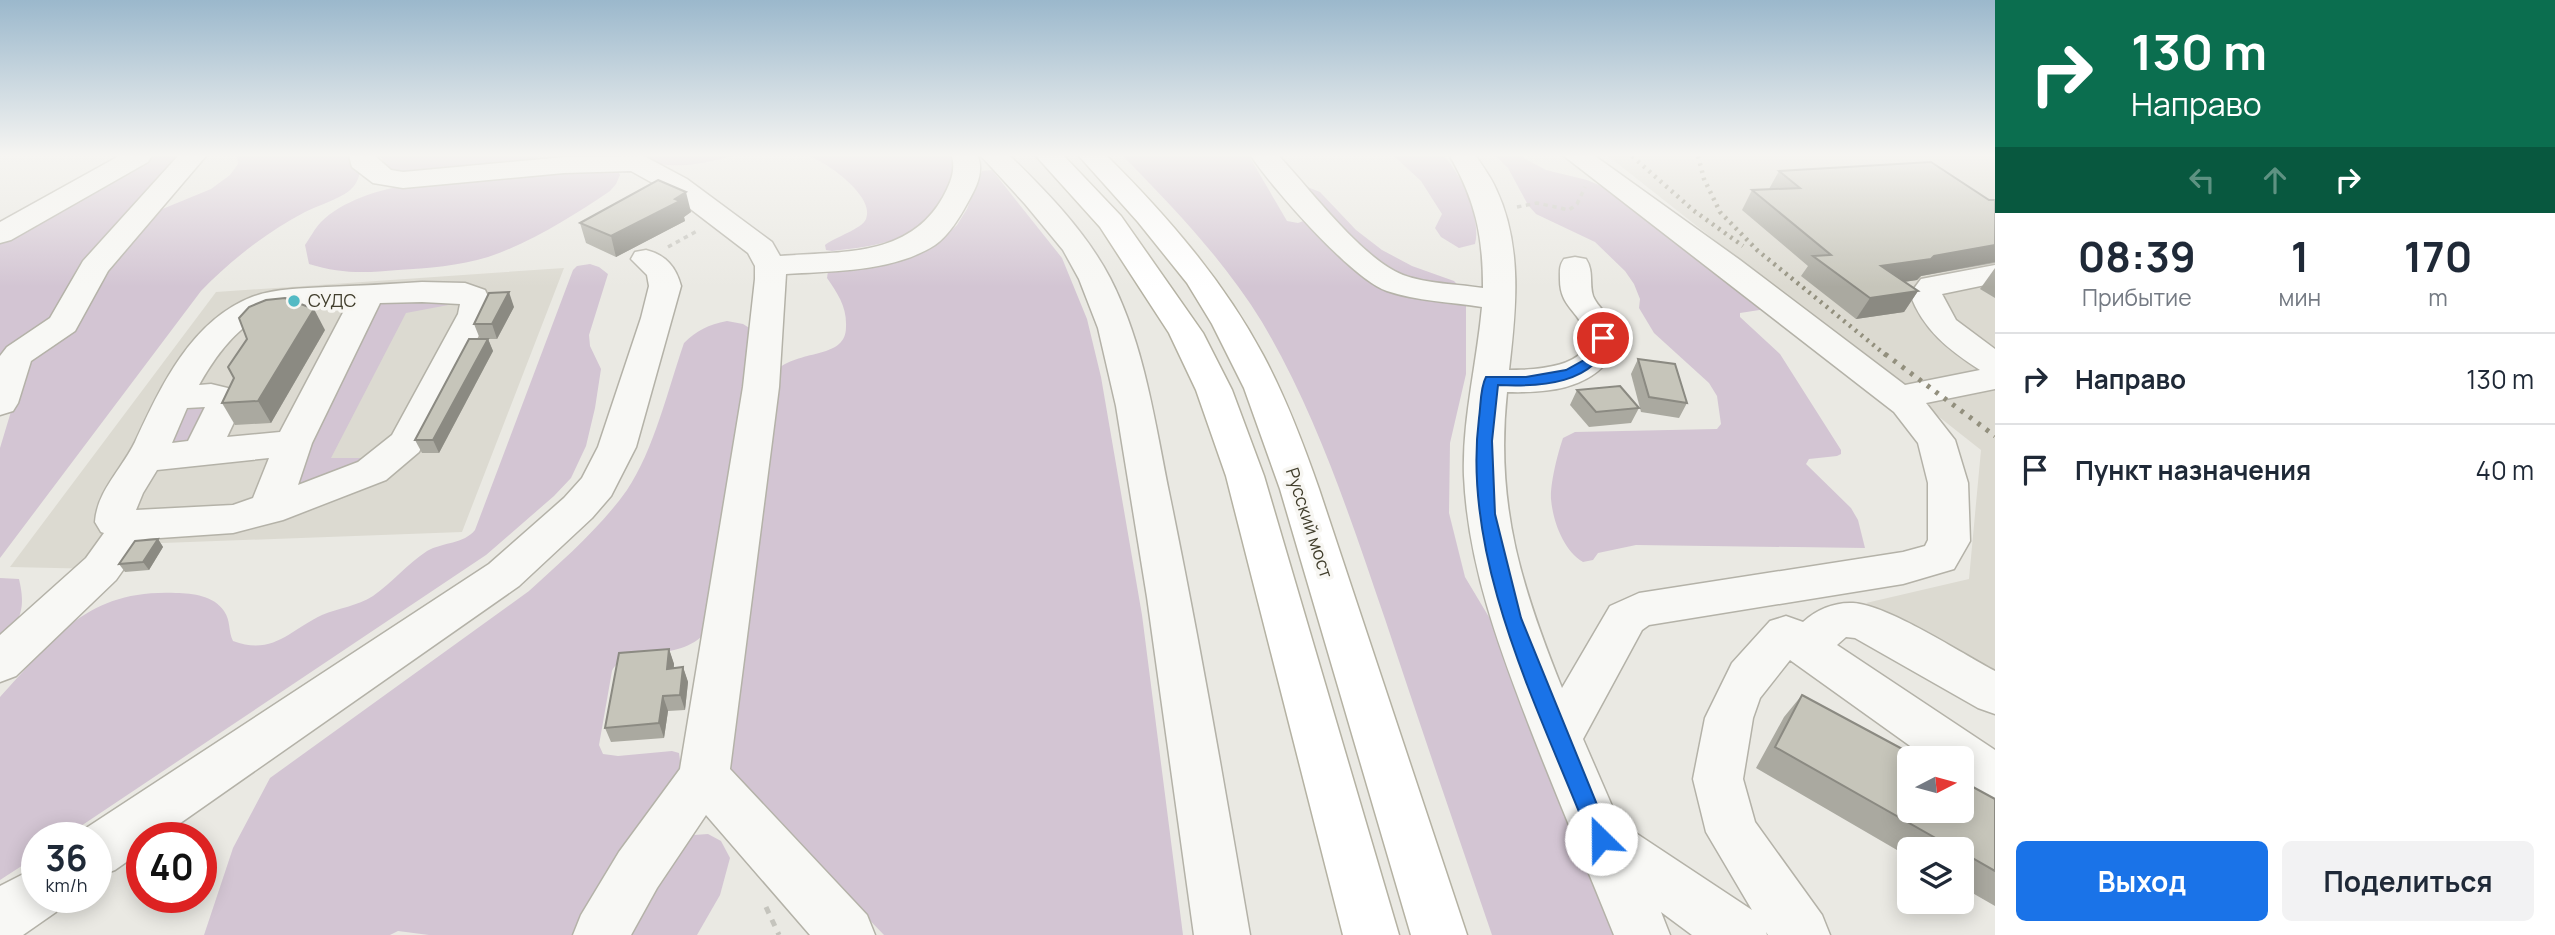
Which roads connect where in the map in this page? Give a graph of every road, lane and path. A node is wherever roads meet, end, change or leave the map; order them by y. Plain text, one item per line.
1 (22, 200) edge
2 (60, 200) edge
3 (154, 200) edge
4 (699, 200) edge
5 (955, 200) edge
6 (1032, 200) edge
7 (1090, 200) edge
8 (1134, 200) edge
9 (1305, 200) edge
10 (1485, 200) edge
11 (1579, 200) edge
12 (1636, 200) edge
13 (0, 206) edge
14 (751, 210) dead end
15 (1489, 212) junction
16 (722, 216) junction
17 (0, 234) edge
18 (646, 259) joint
19 (1575, 266) dead end
20 (1995, 274) edge
21 (779, 278) junction
22 (368, 295) junction
23 (1500, 300) junction
24 (1995, 364) edge
25 (1995, 378) edge
26 (1491, 380) junction
27 (1900, 397) junction
28 (173, 398) junction
29 (0, 403) edge
30 (293, 443) junction
31 (201, 452) junction
32 (146, 458) junction
33 (269, 510) junction
34 (133, 525) junction
35 (1733, 594) junction
36 (1797, 641) junction
37 (0, 663) edge
38 (1995, 694) edge
39 (1558, 739) junction
40 (704, 776) junction
41 (1995, 778) edge
42 (1601, 839) junction
43 (112, 841) edge
44 (21, 904) edge
45 (0, 918) edge
46 (601, 935) edge
47 (846, 935) edge
48 (1222, 935) edge
49 (1371, 935) edge
50 (1439, 935) edge
51 (1642, 935) edge
52 (1739, 935) edge
53 (1802, 935) edge

1 - 13 street
2 - 17 street
3 - 29 street
4 - 16 street
5 - 21 street
6 - 48 street
7 - 49 main road
8 - 50 main road, Русский мост
9 - 23 street
10 - 15 street
11 - 15 path
12 - 27 street
14 - 21 street
15 - 23 street
16 - 18 path
16 - 21 street
18 - 43 street
19 - 26 street
20 - 24 street
21 - 40 street
22 - 28 street
22 - 30 street
22 - 33 street
23 - 26 street
25 - 27 street
26 - 39 street
27 - 35 street
28 - 31 street
28 - 32 street
30 - 31 street
30 - 33 street
31 - 32 street
32 - 34 street
33 - 34 street
34 - 37 street
35 - 36 street
35 - 39 street
36 - 38 street
36 - 41 street
36 - 53 street
39 - 42 street
40 - 46 street
40 - 47 street
42 - 51 street
42 - 52 street
44 - 45 street

